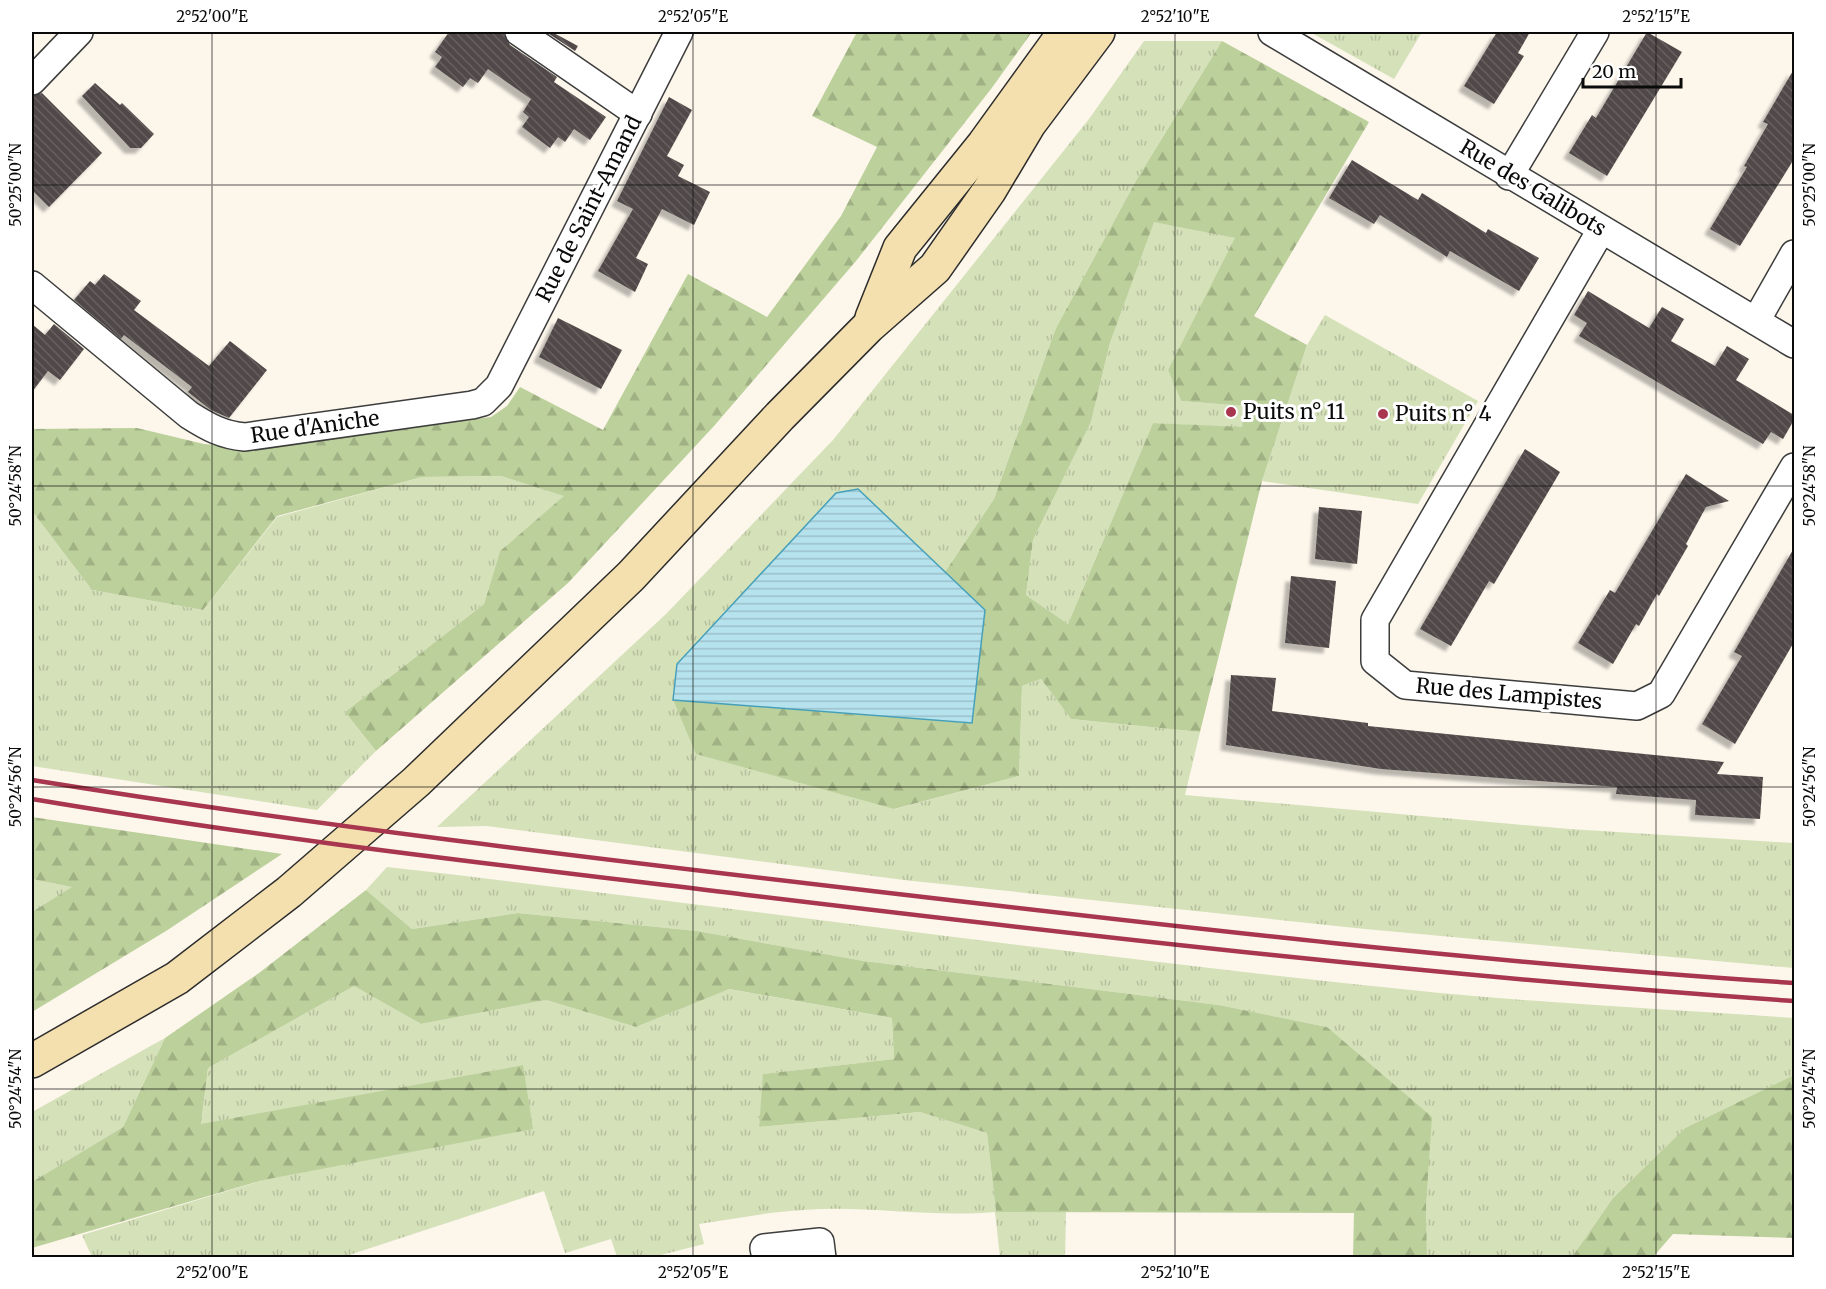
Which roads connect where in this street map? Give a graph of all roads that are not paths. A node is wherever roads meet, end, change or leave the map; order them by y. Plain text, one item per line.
1 (79, 32) edge
2 (519, 32) edge
3 (679, 32) edge
4 (1065, 32) edge
5 (1098, 32) edge
6 (1272, 32) edge
7 (1594, 32) edge
8 (32, 81) edge
9 (638, 114) junction
10 (1509, 176) junction
11 (1601, 230) junction
12 (1794, 254) edge
13 (32, 285) edge
14 (1756, 321) junction
15 (869, 326) junction
16 (1794, 345) edge
17 (499, 386) joint
18 (1794, 467) edge
19 (32, 1061) edge
20 (765, 1257) edge
21 (822, 1257) edge

1 - 8 street
2 - 9 street
3 - 9 street, Rue de Saint-Amand
4 - 15 main road
5 - 15 main road
6 - 10 street, Rue des Galibots
7 - 10 street
9 - 17 street, Rue de Saint-Amand
10 - 11 street, Rue des Galibots
11 - 14 street, Rue des Galibots
11 - 18 street, Rue des Lampistes
12 - 14 street
13 - 17 street, Rue d'Aniche
14 - 16 street, Rue des Galibots
15 - 19 main road
20 - 21 street

